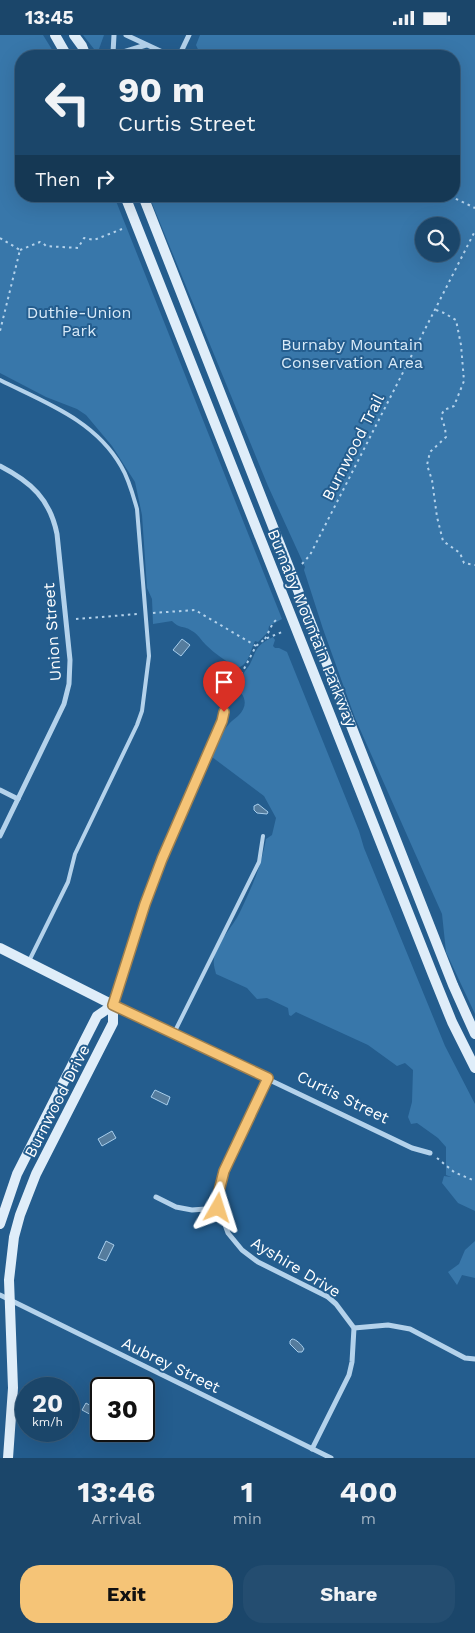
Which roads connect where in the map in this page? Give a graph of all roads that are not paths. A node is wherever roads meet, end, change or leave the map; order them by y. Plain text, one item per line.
1 (55, 35) edge
2 (74, 35) edge
3 (114, 35) edge
4 (126, 35) edge
5 (189, 35) edge
6 (146, 45) junction
7 (64, 50) edge
8 (84, 50) edge
9 (111, 50) edge
10 (130, 50) edge
11 (158, 50) edge
12 (182, 50) edge
13 (127, 202) edge
14 (145, 202) edge
15 (0, 380) edge
16 (0, 466) edge
17 (227, 702) dead end
18 (0, 790) edge
19 (18, 799) junction
20 (0, 836) edge
21 (263, 836) dead end
22 (0, 948) edge
23 (28, 962) junction
24 (113, 1005) junction
25 (174, 1033) junction
26 (475, 1034) edge
27 (475, 1068) edge
28 (268, 1078) junction
29 (430, 1153) road end
30 (156, 1197) dead end
31 (218, 1208) junction
32 (0, 1224) edge
33 (0, 1295) edge
34 (10, 1300) junction
35 (354, 1328) junction
36 (475, 1359) edge
37 (312, 1449) junction
38 (8, 1458) edge
39 (331, 1458) edge

1 - 7 main road
2 - 8 main road
3 - 9 street
4 - 6 street
5 - 12 street
6 - 10 street
6 - 11 street
13 - 27 main road, Burnaby Mountain Parkway
14 - 26 main road, Burnaby Mountain Parkway
15 - 23 lane
16 - 19 street, Union Street
17 - 24 street
18 - 19 street
19 - 20 street, Union Street
21 - 25 lane
22 - 23 main road, Curtis Street
23 - 24 main road, Curtis Street
24 - 25 street, Curtis Street
24 - 32 main road, Burnwood Drive
24 - 34 main road, Burnwood Drive
25 - 28 street, Curtis Street
28 - 29 street, Curtis Street
28 - 31 street, Ayshire Drive
30 - 31 street
31 - 35 street, Ayshire Drive
33 - 34 street, Aubrey Street
34 - 37 street, Aubrey Street
34 - 38 main road, Burnwood Drive
35 - 36 street
35 - 37 street
37 - 39 street, Aubrey Street

